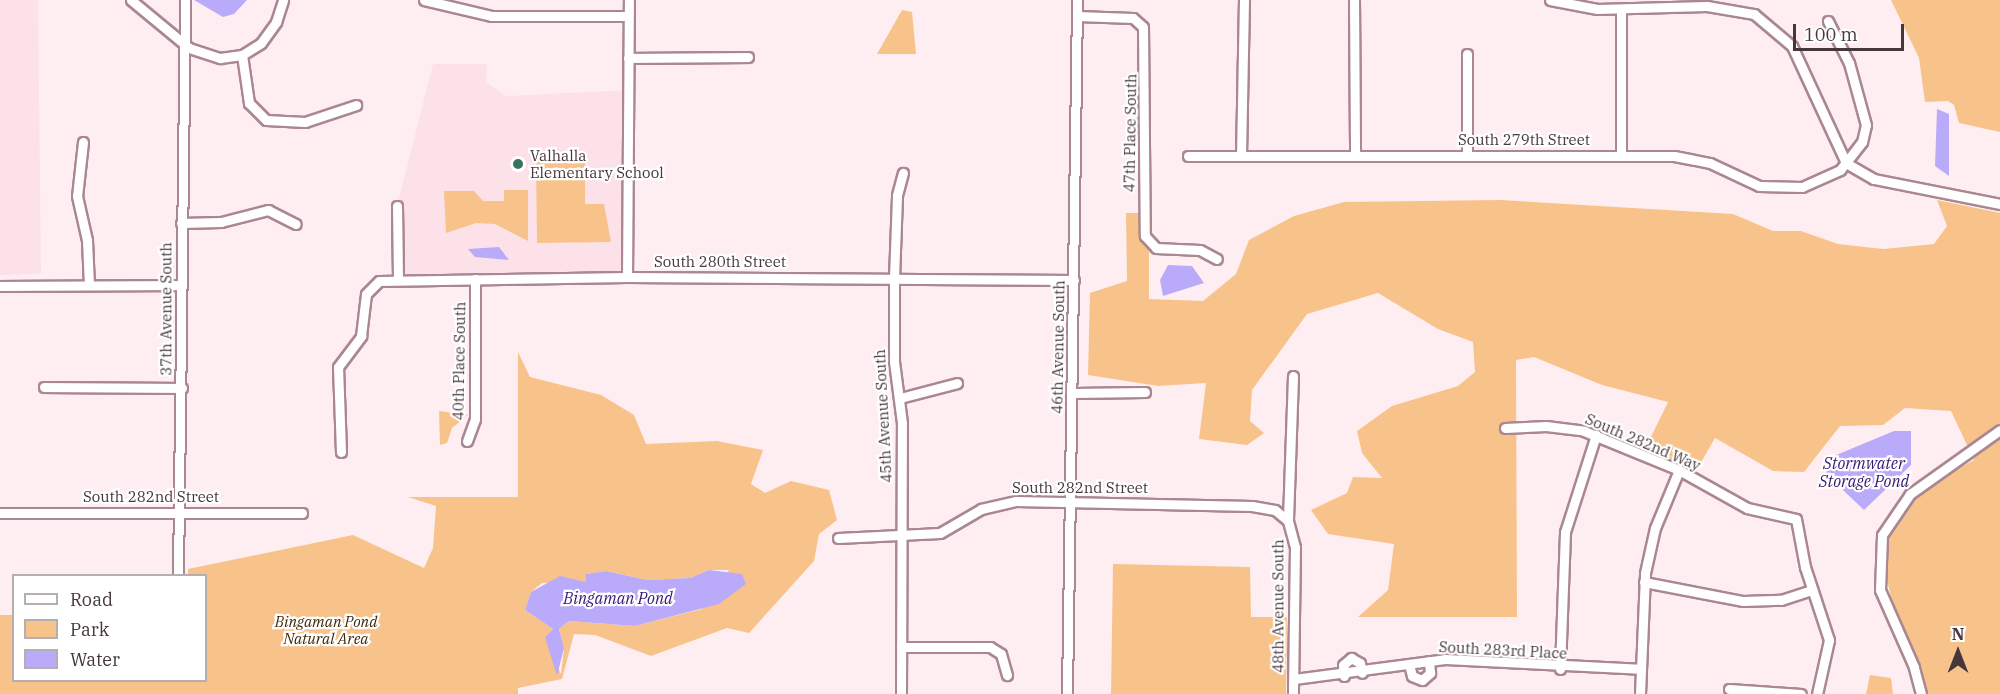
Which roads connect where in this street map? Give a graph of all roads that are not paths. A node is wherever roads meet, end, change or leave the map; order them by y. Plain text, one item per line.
1 (131, 0) edge
2 (185, 0) edge
3 (283, 0) edge
4 (424, 0) edge
5 (629, 0) edge
6 (1077, 0) edge
7 (1244, 0) edge
8 (1354, 0) edge
9 (1550, 0) edge
10 (1622, 9) junction
11 (628, 16) junction
12 (1077, 16) junction
13 (1828, 21) dead end
14 (183, 43) junction
15 (1467, 54) dead end
16 (242, 55) junction
17 (748, 57) dead end
18 (628, 58) junction
19 (356, 105) dead end
20 (83, 142) dead end
21 (1355, 155) junction
22 (1467, 155) junction
23 (1188, 156) dead end
24 (1241, 156) junction
25 (1621, 156) junction
26 (1846, 163) junction
27 (903, 173) dead end
28 (2000, 204) edge
29 (397, 206) dead end
30 (181, 223) junction
31 (296, 224) dead end
32 (1217, 259) dead end
33 (627, 277) junction
34 (894, 278) junction
35 (475, 279) junction
36 (398, 280) junction
37 (1074, 280) junction
38 (89, 285) junction
39 (181, 285) junction
40 (0, 286) edge
41 (1293, 376) dead end
42 (957, 383) dead end
43 (44, 387) dead end
44 (182, 388) junction
45 (1145, 392) dead end
46 (1073, 393) junction
47 (900, 398) junction
48 (1506, 428) dead end
49 (2000, 430) edge
50 (1596, 435) junction
51 (467, 441) dead end
52 (340, 452) dead end
53 (1679, 470) junction
54 (1071, 501) junction
55 (179, 512) junction
56 (0, 513) edge
57 (302, 513) dead end
58 (1288, 521) junction
59 (902, 536) junction
60 (838, 538) dead end
61 (178, 574) edge
62 (1644, 582) junction
63 (1812, 590) junction
64 (901, 647) junction
65 (1429, 661) junction
66 (1409, 664) junction
67 (1560, 669) junction
68 (1640, 669) junction
69 (1362, 673) junction
70 (1007, 675) dead end
71 (1344, 676) junction
72 (1294, 679) junction
73 (1729, 689) dead end
74 (901, 694) edge
75 (1067, 694) edge
76 (1293, 694) edge
77 (1640, 694) edge
78 (1801, 694) edge
79 (1817, 694) edge
80 (1921, 694) edge

1 - 14 street
2 - 14 street, 37th Avenue South
3 - 16 street
4 - 11 street
5 - 11 street
6 - 12 street, 46th Avenue South
7 - 24 street
8 - 21 street
9 - 10 street
10 - 25 street
10 - 26 street
11 - 18 street
12 - 32 street, 47th Place South
12 - 37 street, 46th Avenue South
13 - 26 street
14 - 16 street
14 - 30 street, 37th Avenue South
15 - 22 street
16 - 19 street
17 - 18 street
18 - 33 street
20 - 38 street
21 - 22 street, South 279th Street
21 - 24 street, South 279th Street
22 - 25 street, South 279th Street
23 - 24 street, South 279th Street
25 - 26 street, South 279th Street
26 - 28 street
27 - 34 street, 45th Avenue South
29 - 36 street
30 - 31 street
30 - 39 street, 37th Avenue South
33 - 34 street, South 280th Street
33 - 35 street, South 280th Street
34 - 37 street, South 280th Street
34 - 47 street, 45th Avenue South
35 - 36 street, South 280th Street
35 - 51 street, 40th Place South
36 - 52 street, South 280th Street
37 - 46 street, 46th Avenue South
38 - 39 street
38 - 40 street
39 - 44 street, 37th Avenue South
41 - 58 street, 48th Avenue South
42 - 47 street
43 - 44 street
44 - 55 street, 37th Avenue South
45 - 46 street
46 - 54 street, 46th Avenue South
47 - 59 street, 45th Avenue South
48 - 50 street, South 282nd Way
49 - 80 street
50 - 53 street, South 282nd Way
50 - 67 street
53 - 62 street
53 - 63 street, South 282nd Way
54 - 58 street, South 282nd Street
54 - 59 street, South 282nd Street
54 - 75 street, 46th Avenue South
55 - 56 street, South 282nd Street
55 - 57 street, South 282nd Street
55 - 61 street, 37th Avenue South
58 - 72 street, 48th Avenue South
59 - 60 street, South 282nd Street
59 - 64 street, 45th Avenue South
62 - 63 street
62 - 68 street
63 - 79 street
64 - 70 street
64 - 74 street, 45th Avenue South
65 - 66 street, South 283rd Place
65 - 66 street
65 - 67 street, South 283rd Place
66 - 69 street, South 283rd Place
67 - 68 street, South 283rd Place
68 - 77 street
69 - 71 street, South 283rd Place
69 - 71 street
71 - 72 street, South 283rd Place
72 - 76 street, 48th Avenue South
73 - 78 street

